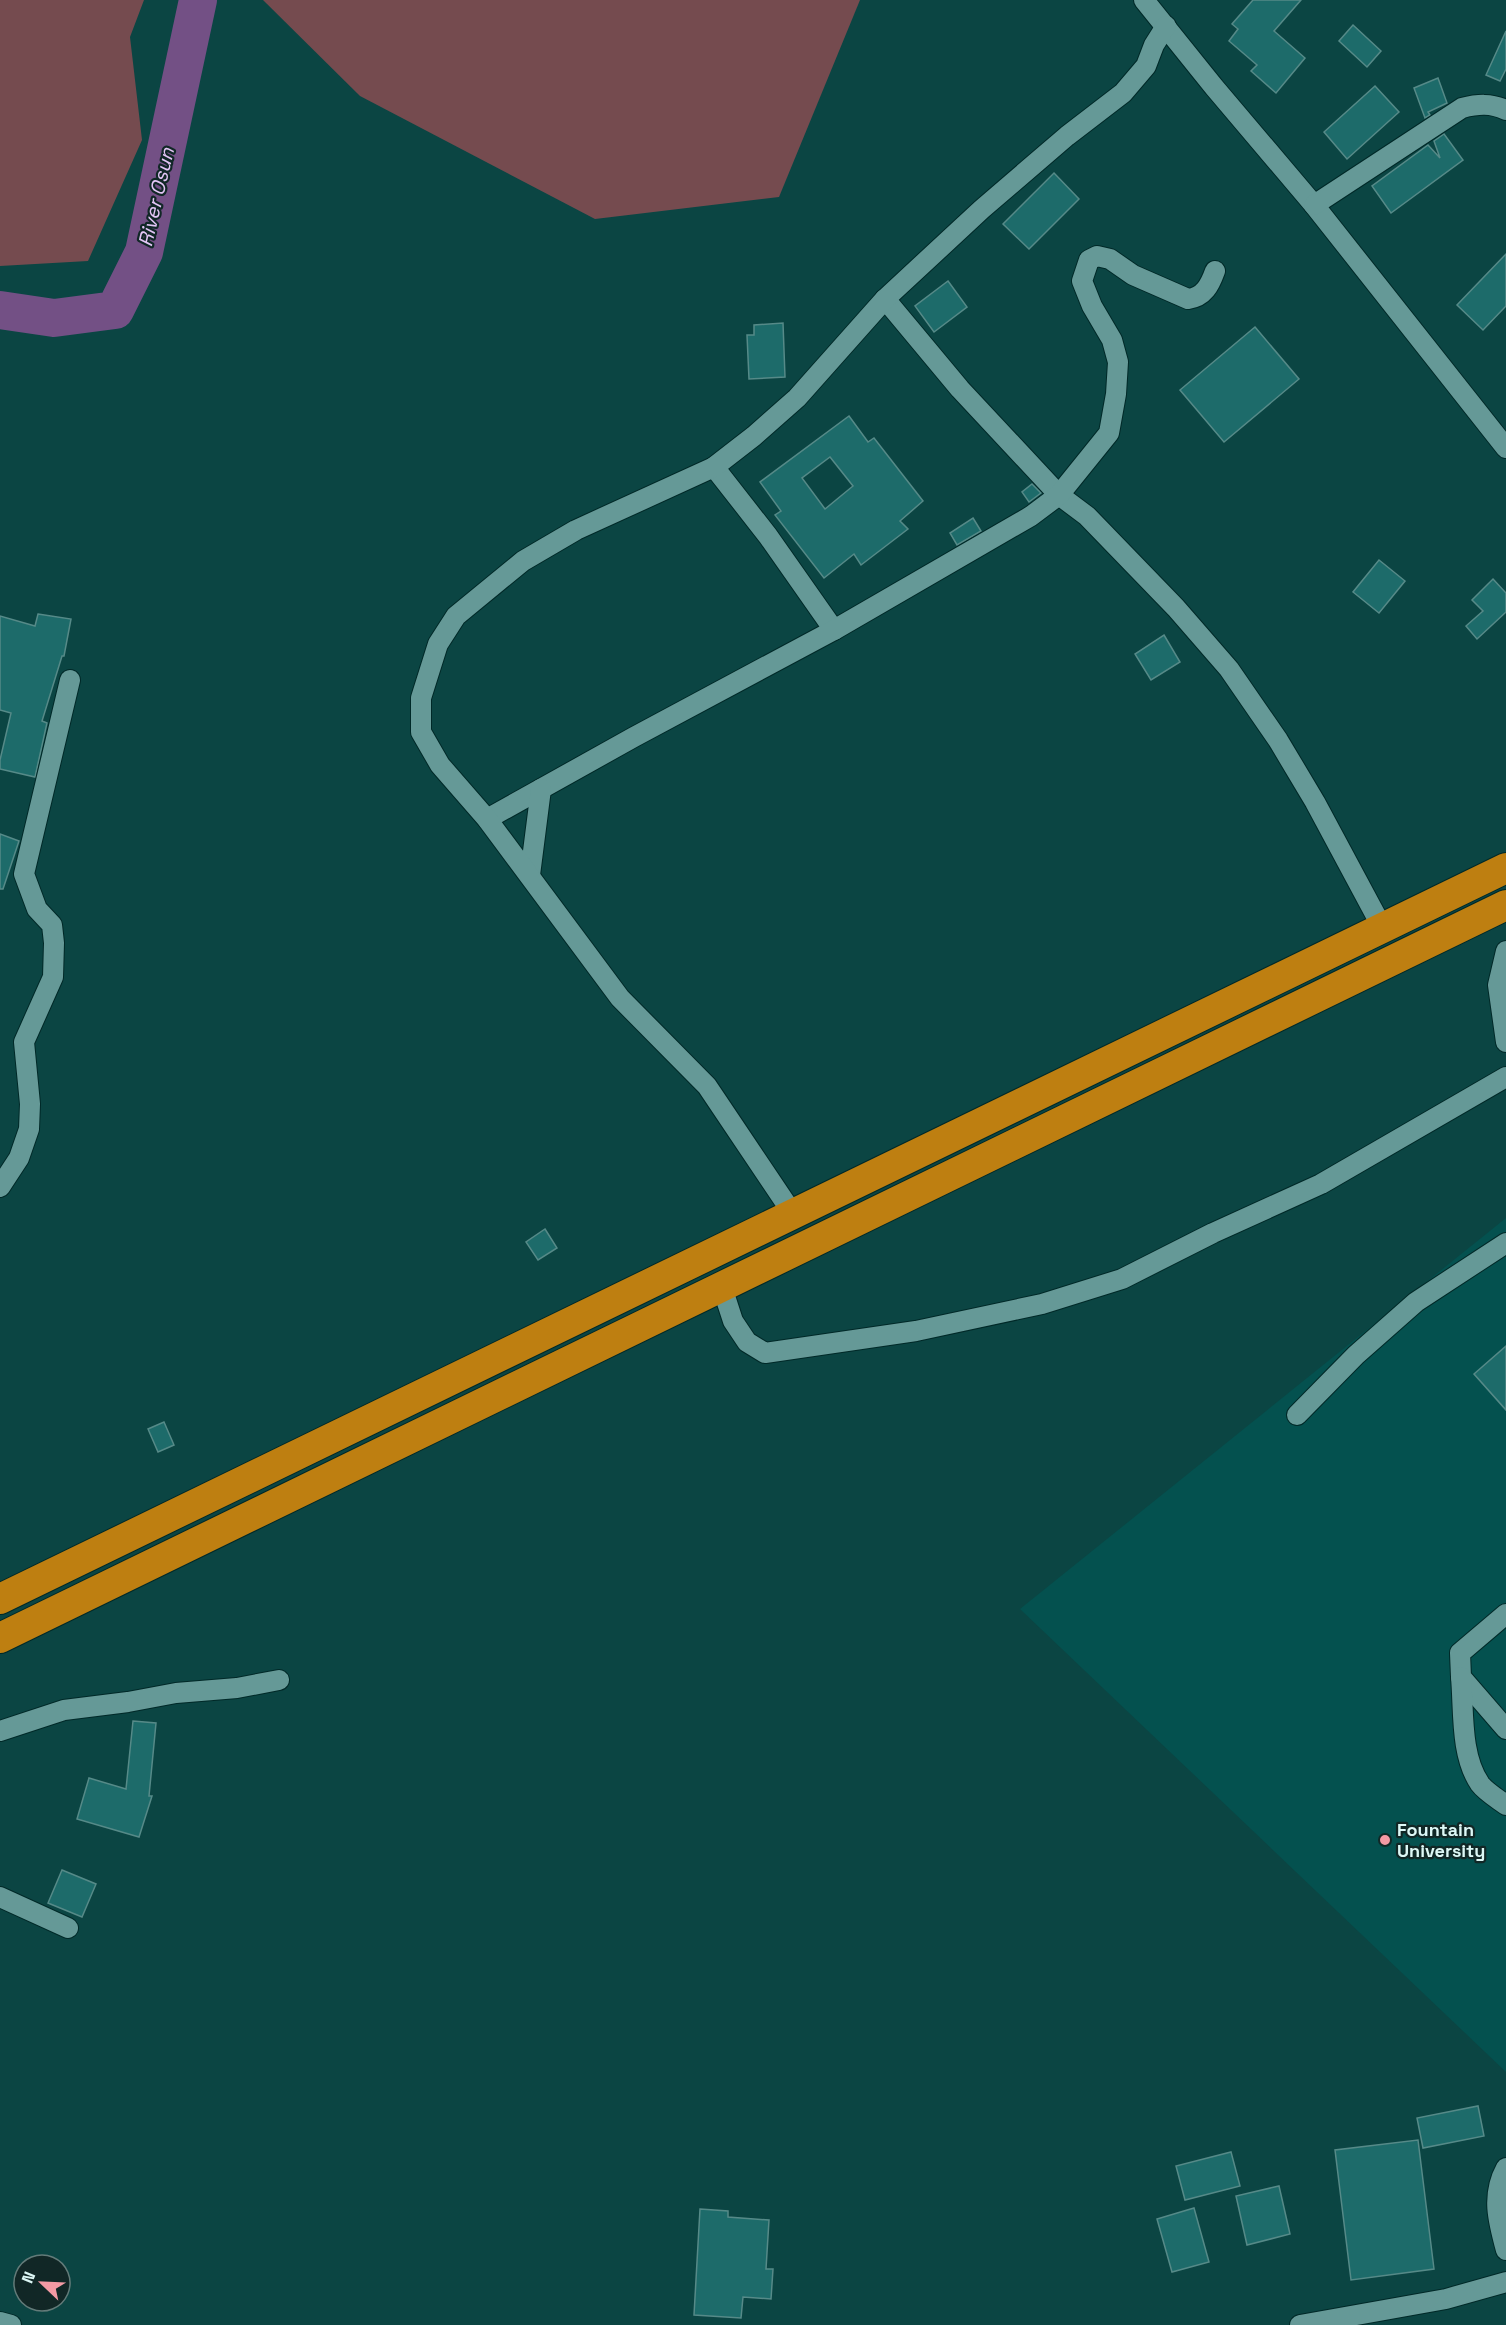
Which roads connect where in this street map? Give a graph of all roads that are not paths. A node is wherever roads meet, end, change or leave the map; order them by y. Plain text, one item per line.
1 (1144, 0) edge
2 (1166, 26) junction
3 (1506, 110) edge
4 (1314, 205) junction
5 (1215, 271) dead end
6 (885, 299) junction
7 (1506, 448) edge
8 (714, 467) junction
9 (1059, 495) junction
10 (834, 630) junction
11 (70, 680) dead end
12 (541, 789) junction
13 (488, 819) junction
14 (1506, 868) edge
15 (530, 875) junction
16 (1506, 905) edge
17 (1382, 927) junction
18 (1506, 951) edge
19 (1506, 1042) edge
20 (1506, 1077) edge
21 (0, 1187) edge
22 (793, 1214) junction
23 (1506, 1243) edge
24 (722, 1287) junction
25 (1297, 1415) dead end
26 (0, 1599) edge
27 (1506, 1614) edge
28 (0, 1638) edge
29 (1461, 1677) junction
30 (279, 1680) dead end
31 (1506, 1729) edge
32 (0, 1731) edge
33 (1506, 1805) edge
34 (0, 1897) edge
35 (68, 1928) dead end
36 (1506, 2168) edge
37 (1502, 2212) edge
38 (1506, 2250) edge
39 (1506, 2282) edge
40 (0, 2322) edge
41 (11, 2325) edge
42 (1301, 2325) edge

1 - 2 street
2 - 4 street
2 - 6 street
3 - 4 street
4 - 7 street
5 - 9 street
6 - 8 street
6 - 9 street
8 - 10 street
8 - 13 street
9 - 10 street
9 - 17 street
10 - 12 street
11 - 21 street
12 - 13 street
12 - 15 street
13 - 15 street
14 - 17 highway
15 - 22 street
16 - 24 highway
17 - 22 highway
18 - 19 street
20 - 24 street
22 - 26 highway
23 - 25 street
24 - 28 highway
27 - 29 street
29 - 31 street
29 - 33 street
30 - 32 street
34 - 35 street
36 - 37 street
37 - 38 street
39 - 42 street
40 - 41 street

